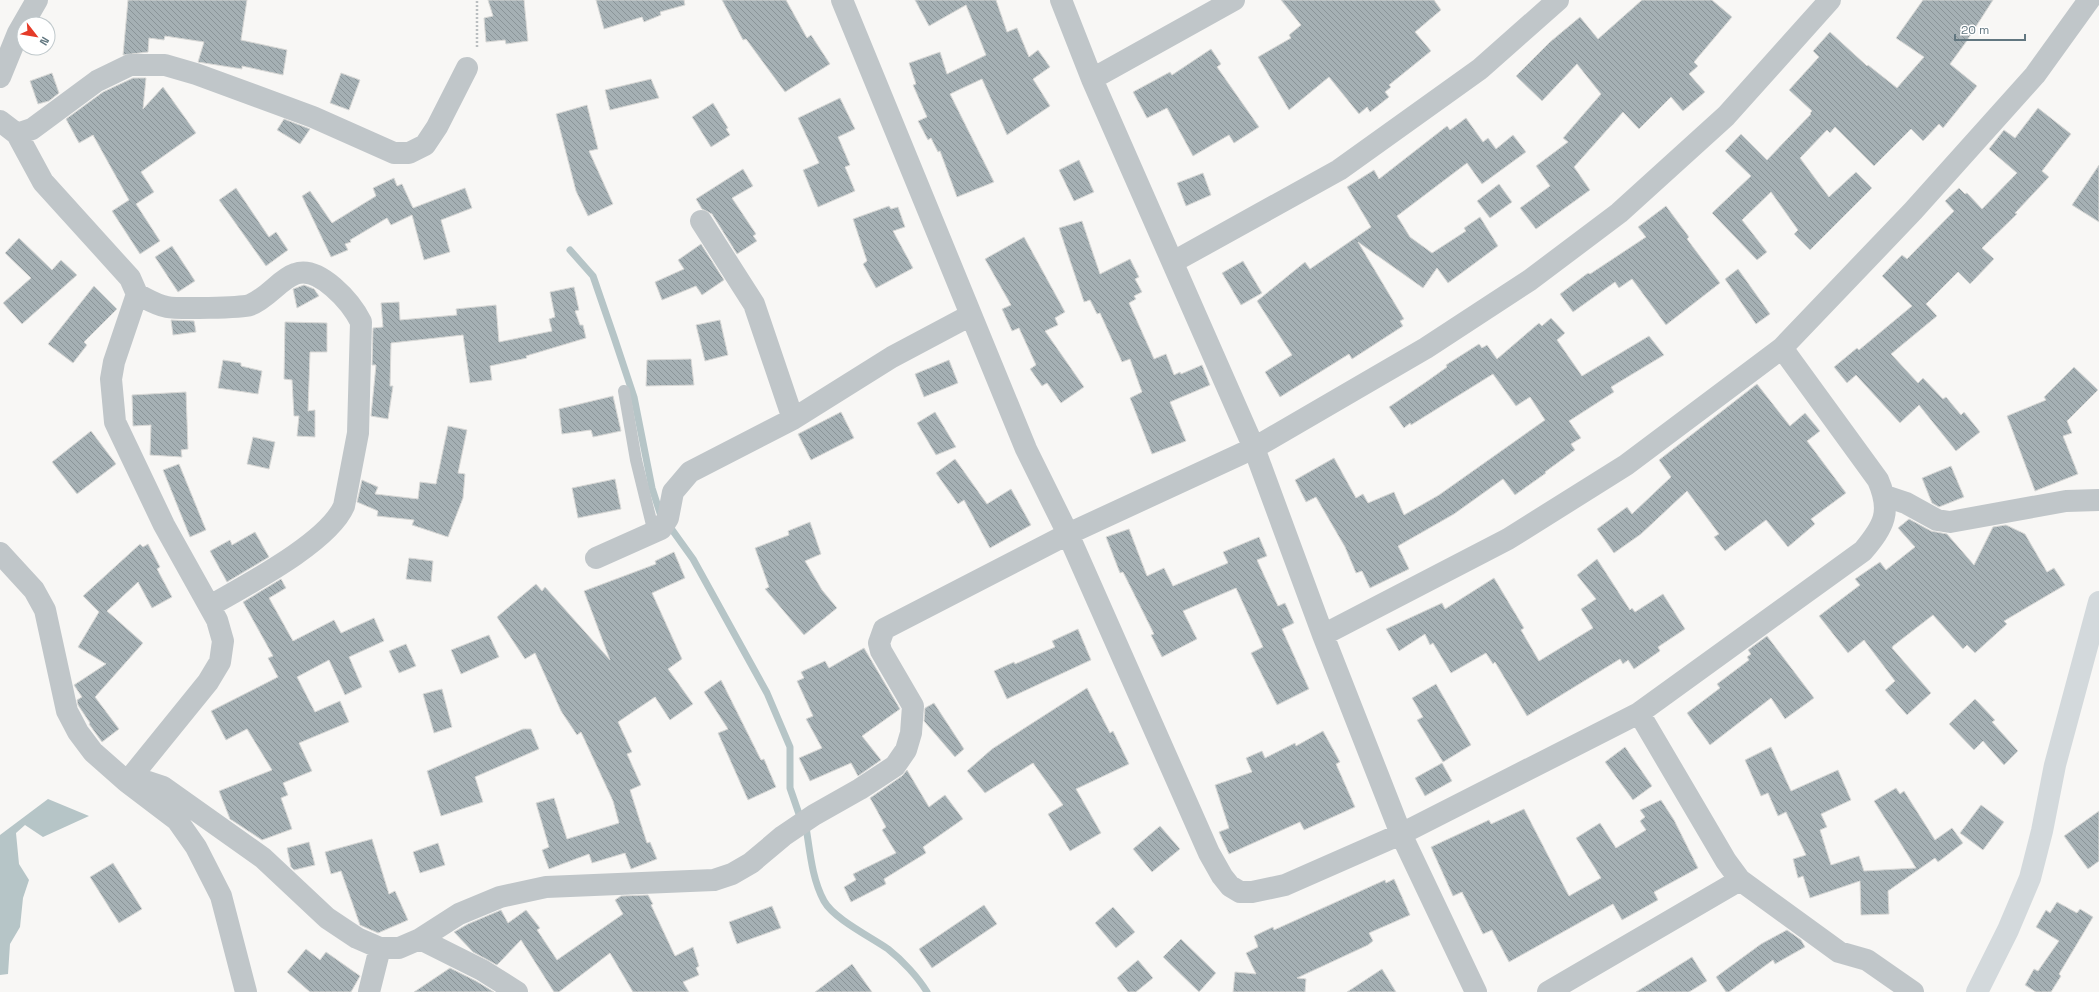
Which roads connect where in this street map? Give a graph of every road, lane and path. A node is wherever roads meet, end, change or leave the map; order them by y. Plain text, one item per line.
1 (36, 0) edge
2 (477, 0) edge
3 (842, 0) edge
4 (1061, 0) edge
5 (1234, 0) edge
6 (1558, 0) edge
7 (1830, 0) edge
8 (2088, 0) edge
9 (467, 68) joint
10 (0, 77) edge
11 (1092, 79) junction
12 (0, 121) edge
13 (17, 134) junction
14 (701, 221) dead end
15 (1173, 262) junction
16 (137, 294) junction
17 (971, 315) junction
18 (1782, 348) junction
19 (624, 391) dead end
20 (793, 419) junction
21 (1254, 448) junction
22 (1885, 496) junction
23 (2099, 500) edge
24 (661, 527) junction
25 (1068, 534) junction
26 (0, 553) edge
27 (596, 558) dead end
28 (2099, 602) edge
29 (210, 606) junction
30 (1323, 635) junction
31 (1638, 713) junction
32 (127, 782) junction
33 (1401, 834) junction
34 (1740, 880) junction
35 (420, 939) junction
36 (380, 948) junction
37 (246, 992) edge
38 (369, 992) edge
39 (517, 992) edge
40 (1476, 992) edge
41 (1548, 992) edge
42 (1913, 992) edge
43 (1977, 992) edge

1 - 10 street
2 - 9 path
3 - 17 street
4 - 11 street
5 - 11 street
6 - 15 street
7 - 21 street
8 - 18 street
9 - 13 street
11 - 15 street
12 - 13 street
13 - 16 street
14 - 20 street
15 - 21 street
16 - 29 street
16 - 29 street
17 - 20 street
17 - 25 street
18 - 22 street
18 - 30 street
19 - 24 lane
20 - 24 street
21 - 25 street
21 - 30 street
22 - 23 street
22 - 31 street
24 - 27 street
25 - 33 street
25 - 35 street
26 - 32 street
28 - 43 street
29 - 32 street
30 - 33 street
31 - 33 street
31 - 34 street
32 - 36 street
32 - 37 street
33 - 40 street
34 - 41 street
34 - 42 street
35 - 36 street
35 - 39 street
36 - 38 street

